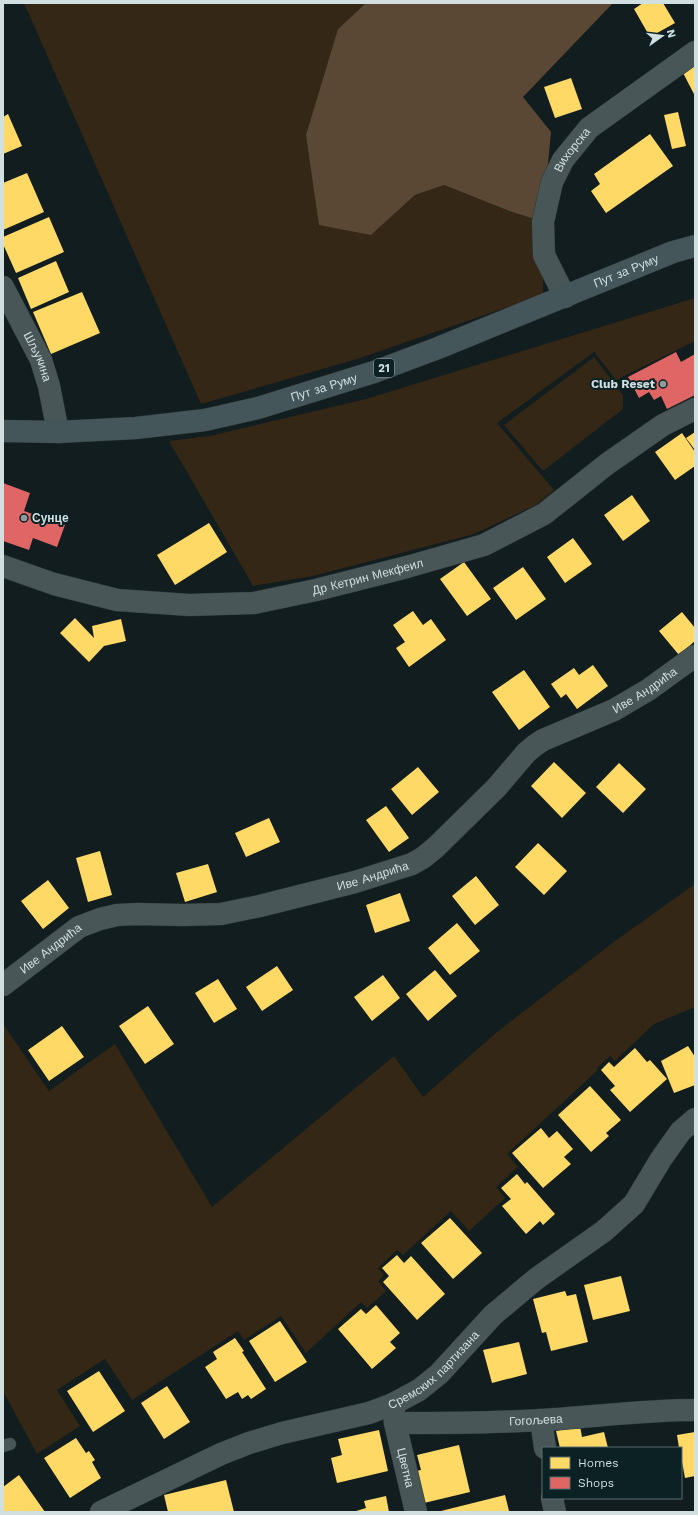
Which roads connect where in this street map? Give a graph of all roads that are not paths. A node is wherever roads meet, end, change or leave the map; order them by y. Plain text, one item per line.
1 (695, 52) edge
2 (695, 246) edge
3 (3, 287) edge
4 (565, 296) junction
5 (695, 409) edge
6 (3, 432) edge
7 (58, 432) junction
8 (3, 566) edge
9 (695, 656) edge
10 (3, 985) edge
11 (695, 1119) edge
12 (695, 1410) edge
13 (394, 1414) junction
14 (541, 1420) junction
15 (545, 1447) edge
16 (552, 1499) edge
17 (135, 1504) edge
18 (101, 1512) edge
19 (416, 1512) edge
20 (555, 1512) edge

1 - 4 street, Вихорска
2 - 4 main road, Пут за Руму / 21
3 - 7 street, Шљукина
4 - 7 main road, Пут за Руму / 21
5 - 8 street, Др Кетрин Мекфеил
6 - 7 main road, Пут за Руму / 21
9 - 10 street, Иве Андрића
11 - 13 street, Сремских партизана
12 - 14 street, Гогољева
13 - 14 street, Гогољева
13 - 17 street, Сремских партизана
13 - 19 street, Цветна
14 - 15 street
16 - 20 street
17 - 18 street, Сремских партизана

